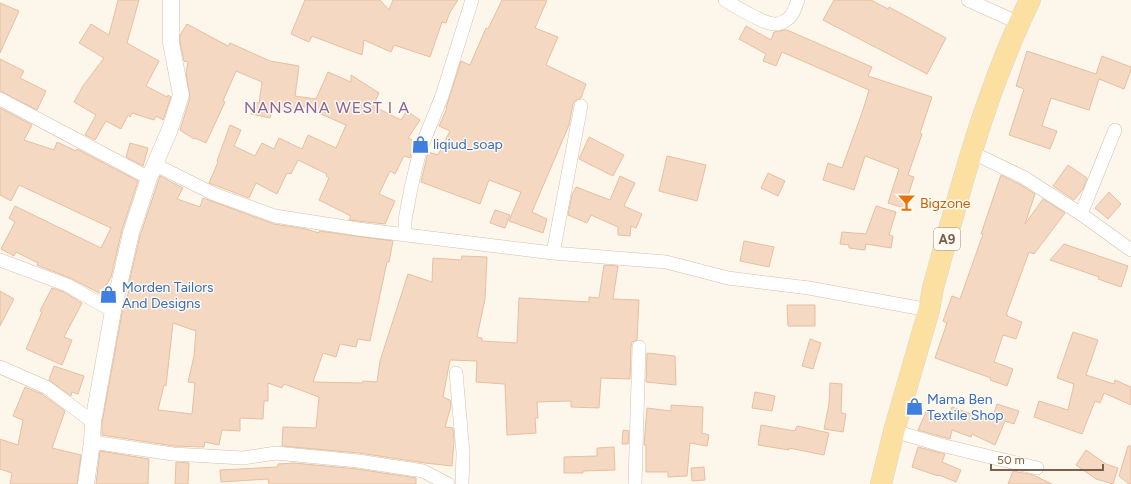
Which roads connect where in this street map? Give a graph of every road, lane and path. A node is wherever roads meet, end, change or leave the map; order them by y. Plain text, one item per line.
1 (171, 0) edge
2 (472, 0) edge
3 (725, 0) edge
4 (798, 0) edge
5 (968, 0) edge
6 (1030, 0) edge
7 (1019, 23) junction
8 (0, 99) edge
9 (581, 106) dead end
10 (1116, 130) dead end
11 (971, 152) junction
12 (152, 172) junction
13 (1081, 214) junction
14 (405, 235) junction
15 (1131, 250) edge
16 (553, 253) junction
17 (0, 260) edge
18 (929, 310) junction
19 (114, 311) junction
20 (639, 347) dead end
21 (0, 367) edge
22 (456, 373) dead end
23 (93, 422) junction
24 (894, 431) junction
25 (92, 442) junction
26 (1037, 468) dead end
27 (86, 484) edge
28 (448, 484) edge
29 (462, 484) edge
30 (635, 484) edge
31 (881, 484) edge

1 - 12 street
2 - 14 street
3 - 4 street
5 - 7 street
6 - 7 main road, A9
7 - 11 main road, A9
8 - 12 street
9 - 16 street
10 - 13 street
11 - 13 street
11 - 18 main road, A9
12 - 14 street
12 - 19 street
13 - 15 street
14 - 16 street
16 - 18 street
17 - 19 street
18 - 24 main road, A9
19 - 23 street
20 - 30 street
21 - 23 street
22 - 29 street
23 - 25 street
24 - 26 street
24 - 31 main road, A9
25 - 27 street
25 - 28 street

